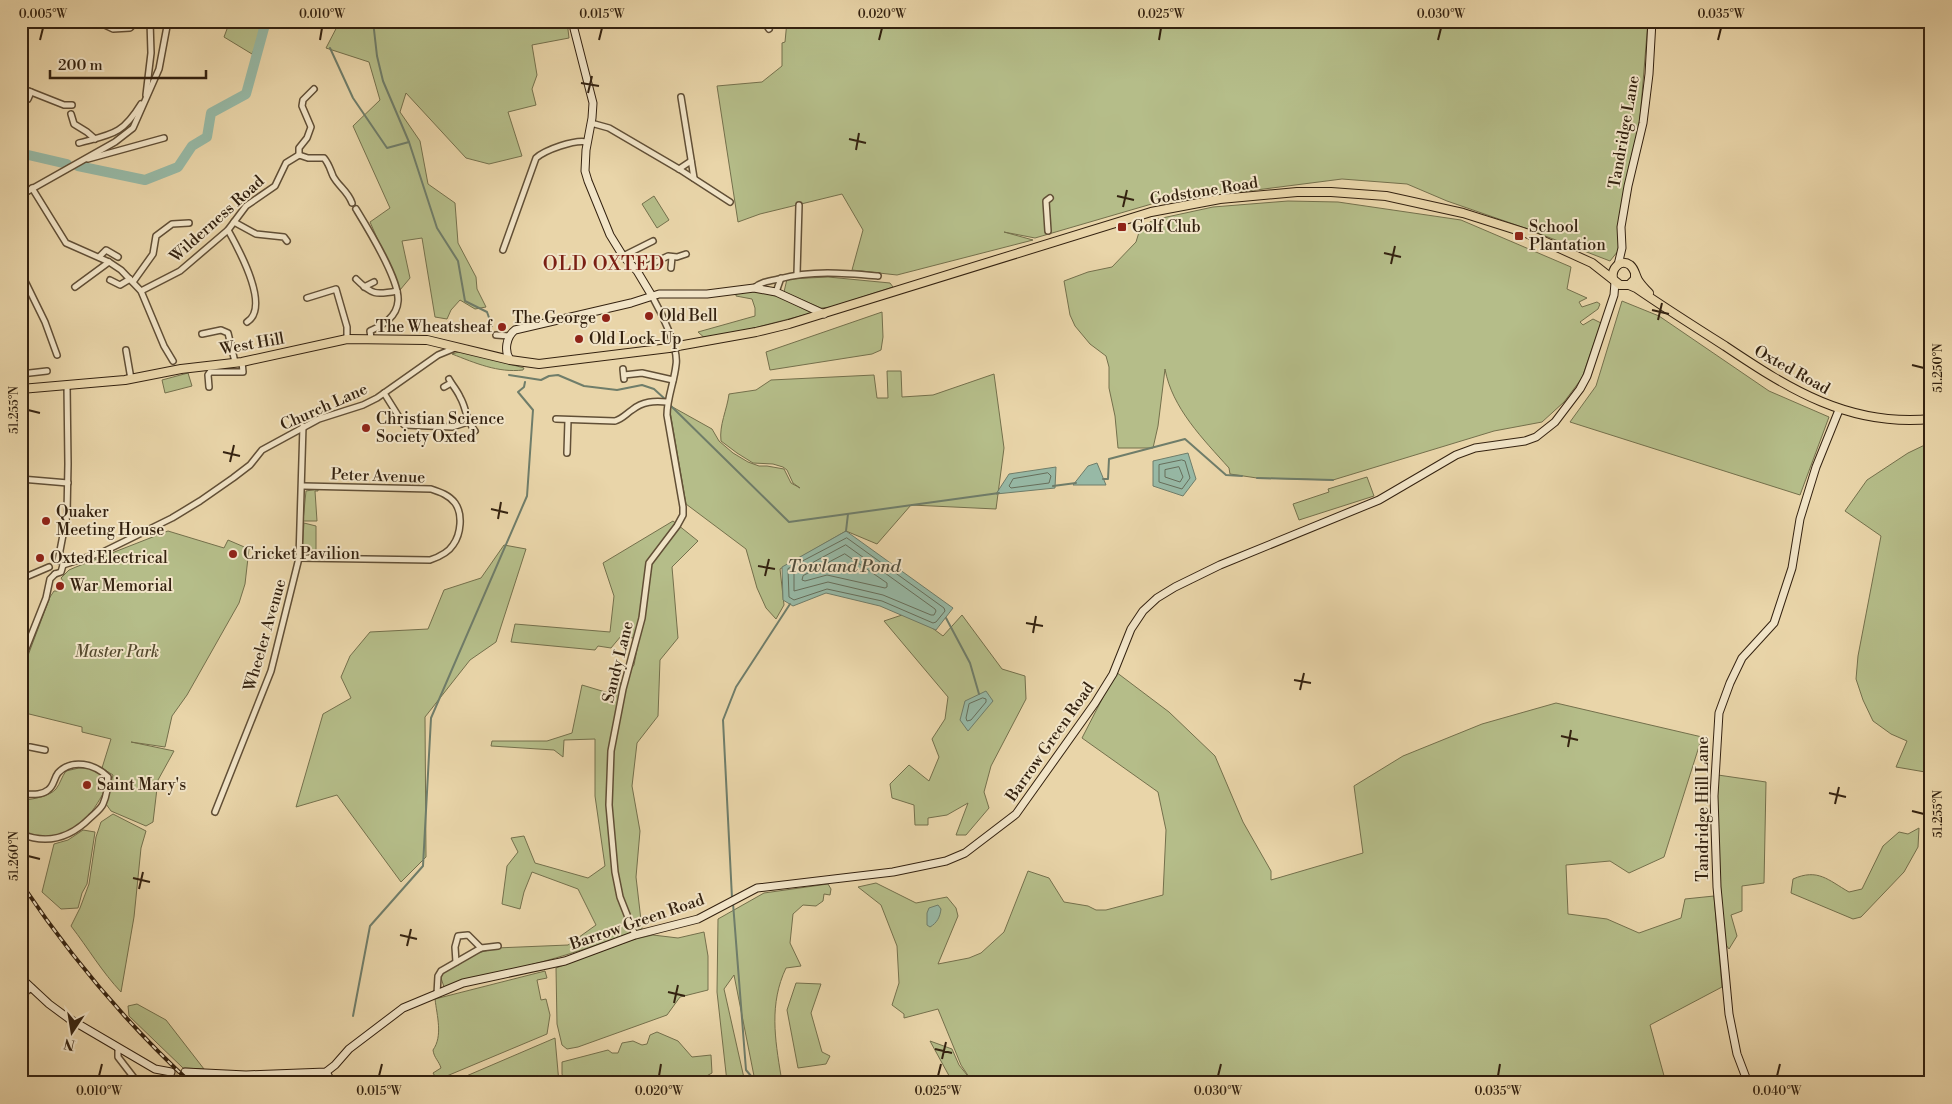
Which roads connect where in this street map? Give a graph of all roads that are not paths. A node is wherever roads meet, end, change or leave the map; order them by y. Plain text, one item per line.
1 (96, 21) edge
2 (137, 21) edge
3 (150, 21) edge
4 (168, 21) edge
5 (572, 21) edge
6 (1652, 21) edge
7 (765, 23) dead end
8 (769, 29) dead end
9 (21, 88) edge
10 (314, 89) dead end
11 (31, 92) junction
12 (681, 97) dead end
13 (146, 98) junction
14 (28, 100) dead end
15 (72, 105) dead end
16 (72, 114) dead end
17 (591, 123) junction
18 (164, 138) dead end
19 (95, 139) junction
20 (79, 142) dead end
21 (587, 142) junction
22 (299, 155) junction
23 (691, 161) junction
24 (78, 162) junction
25 (679, 169) junction
26 (694, 178) junction
27 (32, 188) junction
28 (21, 195) edge
29 (1050, 198) dead end
30 (730, 202) dead end
31 (352, 203) dead end
32 (799, 205) dead end
33 (356, 209) dead end
34 (189, 222) dead end
35 (234, 222) junction
36 (228, 230) junction
37 (1048, 231) dead end
38 (285, 237) dead end
39 (653, 241) dead end
40 (1622, 248) junction
41 (503, 250) dead end
42 (686, 254) dead end
43 (100, 256) junction
44 (623, 256) junction
45 (672, 256) junction
46 (118, 257) dead end
47 (109, 262) junction
48 (1592, 263) junction
49 (1628, 264) junction
50 (1616, 266) junction
51 (670, 268) dead end
52 (637, 271) junction
53 (21, 273) edge
54 (797, 274) junction
55 (1635, 275) junction
56 (878, 276) dead end
57 (781, 278) junction
58 (356, 279) dead end
59 (110, 280) dead end
60 (1614, 280) junction
61 (132, 281) junction
62 (374, 282) dead end
63 (1626, 285) junction
64 (75, 287) dead end
65 (364, 287) junction
66 (754, 288) junction
67 (141, 291) junction
68 (397, 291) junction
69 (776, 292) junction
70 (320, 294) junction
71 (1614, 295) junction
72 (652, 296) junction
73 (307, 298) dead end
74 (1655, 301) junction
75 (322, 302) dead end
76 (824, 314) junction
77 (246, 322) dead end
78 (202, 334) dead end
79 (496, 335) dead end
80 (510, 336) junction
81 (371, 338) junction
82 (347, 339) junction
83 (442, 343) junction
84 (457, 346) junction
85 (506, 348) junction
86 (126, 350) dead end
87 (439, 354) junction
88 (57, 355) dead end
89 (487, 355) junction
90 (510, 360) junction
91 (173, 361) dead end
92 (238, 362) junction
93 (47, 372) dead end
94 (23, 374) edge
95 (624, 374) dead end
96 (131, 378) junction
97 (673, 380) junction
98 (67, 385) junction
99 (210, 387) dead end
100 (444, 388) dead end
101 (23, 389) edge
102 (384, 393) junction
103 (668, 400) junction
104 (1839, 410) junction
105 (556, 419) dead end
106 (1931, 419) edge
107 (568, 420) junction
108 (468, 422) junction
109 (304, 426) junction
110 (475, 431) dead end
111 (567, 453) dead end
112 (21, 479) edge
113 (68, 483) junction
114 (303, 486) junction
115 (299, 558) junction
116 (58, 561) junction
117 (63, 565) junction
118 (49, 567) junction
119 (55, 574) junction
120 (21, 579) edge
121 (21, 661) edge
122 (21, 747) edge
123 (45, 750) dead end
124 (21, 794) edge
125 (215, 812) dead end
126 (21, 834) edge
127 (635, 935) junction
128 (498, 946) dead end
129 (481, 948) junction
130 (456, 962) junction
131 (21, 978) edge
132 (32, 988) junction
133 (437, 994) junction
134 (21, 995) edge
135 (118, 1049) junction
136 (171, 1072) tunnel mouth
137 (185, 1072) tunnel mouth
138 (326, 1072) junction
139 (138, 1083) edge
140 (332, 1083) edge
141 (1748, 1083) edge

1 - 2 street
3 - 13 street
4 - 13 street
5 - 17 street
6 - 40 street, Tandridge Lane
7 - 8 street
9 - 11 street
10 - 22 street
11 - 14 street
11 - 15 street
12 - 23 street
13 - 19 street
13 - 24 street
16 - 19 street
17 - 21 street
17 - 25 street
18 - 24 street
19 - 20 street
21 - 41 street
21 - 44 street
22 - 31 street
22 - 35 street, Wilderness Road
23 - 25 street
23 - 26 street
24 - 27 street
25 - 26 street
26 - 30 street
27 - 28 street
27 - 43 street
29 - 37 street
32 - 54 street
33 - 68 street
34 - 61 street
35 - 36 street, Wilderness Road
35 - 38 street
36 - 67 street, Wilderness Road
36 - 77 street
39 - 44 street
40 - 49 street, Tandridge Lane
40 - 50 street, Tandridge Lane
42 - 45 street
43 - 46 street
43 - 47 street
44 - 52 street
45 - 51 street
45 - 52 street
47 - 61 street
47 - 64 street
48 - 50 main road, Godstone Road
48 - 60 main road, Godstone Road
48 - 76 main road, Godstone Road
49 - 50 main road
49 - 55 main road
50 - 60 main road
52 - 72 street
53 - 88 street
54 - 56 street
54 - 57 street
55 - 63 main road
55 - 74 main road, Oxted Road
57 - 66 street
57 - 69 street
58 - 65 street
59 - 61 street
60 - 63 main road
60 - 71 street, Barrow Green Road
61 - 67 street
62 - 65 street
63 - 71 street, Barrow Green Road
63 - 74 main road, Oxted Road
65 - 68 street
66 - 69 street
66 - 72 street
67 - 91 street
68 - 81 street
69 - 76 street
70 - 73 street
70 - 75 street
70 - 82 street
71 - 127 street, Barrow Green Road
72 - 80 street
72 - 97 street, Sandy Lane
74 - 104 main road, Oxted Road
76 - 90 main road, Godstone Road, bridge
78 - 92 street
79 - 80 street
80 - 85 street
81 - 82 main road, West Hill
81 - 83 main road, West Hill
82 - 92 main road, West Hill
83 - 84 main road, Godstone Road
83 - 87 street
84 - 87 street, Church Lane
84 - 89 main road, Godstone Road
85 - 89 street
85 - 90 street
86 - 96 street
87 - 102 street, Church Lane
89 - 90 main road, Godstone Road
92 - 96 main road, West Hill
92 - 99 street
93 - 94 street
94 - 101 street
95 - 97 street
96 - 98 main road, West Hill
97 - 103 street, Sandy Lane
98 - 101 main road, West Hill
98 - 113 street
100 - 108 street
102 - 108 street
102 - 109 street, Church Lane
103 - 107 street
103 - 127 street, Sandy Lane
104 - 106 main road, Oxted Road
104 - 141 street, Tandridge Hill Lane
105 - 107 street
107 - 111 street
108 - 110 street
109 - 114 street, Wheeler Avenue
109 - 117 street, Church Lane
112 - 113 street
113 - 116 street
114 - 115 street, Wheeler Avenue
114 - 115 street, Peter Avenue
115 - 125 street, Wheeler Avenue
116 - 117 street
116 - 118 street
117 - 119 street
118 - 119 street
118 - 120 street
119 - 121 street
122 - 123 street
124 - 126 street
127 - 133 street, Barrow Green Road
128 - 129 street
129 - 130 street
129 - 130 street
130 - 133 street
131 - 132 street
132 - 134 street
132 - 135 street
133 - 138 street, Barrow Green Road
135 - 136 street
135 - 139 street
137 - 138 street
138 - 140 street

